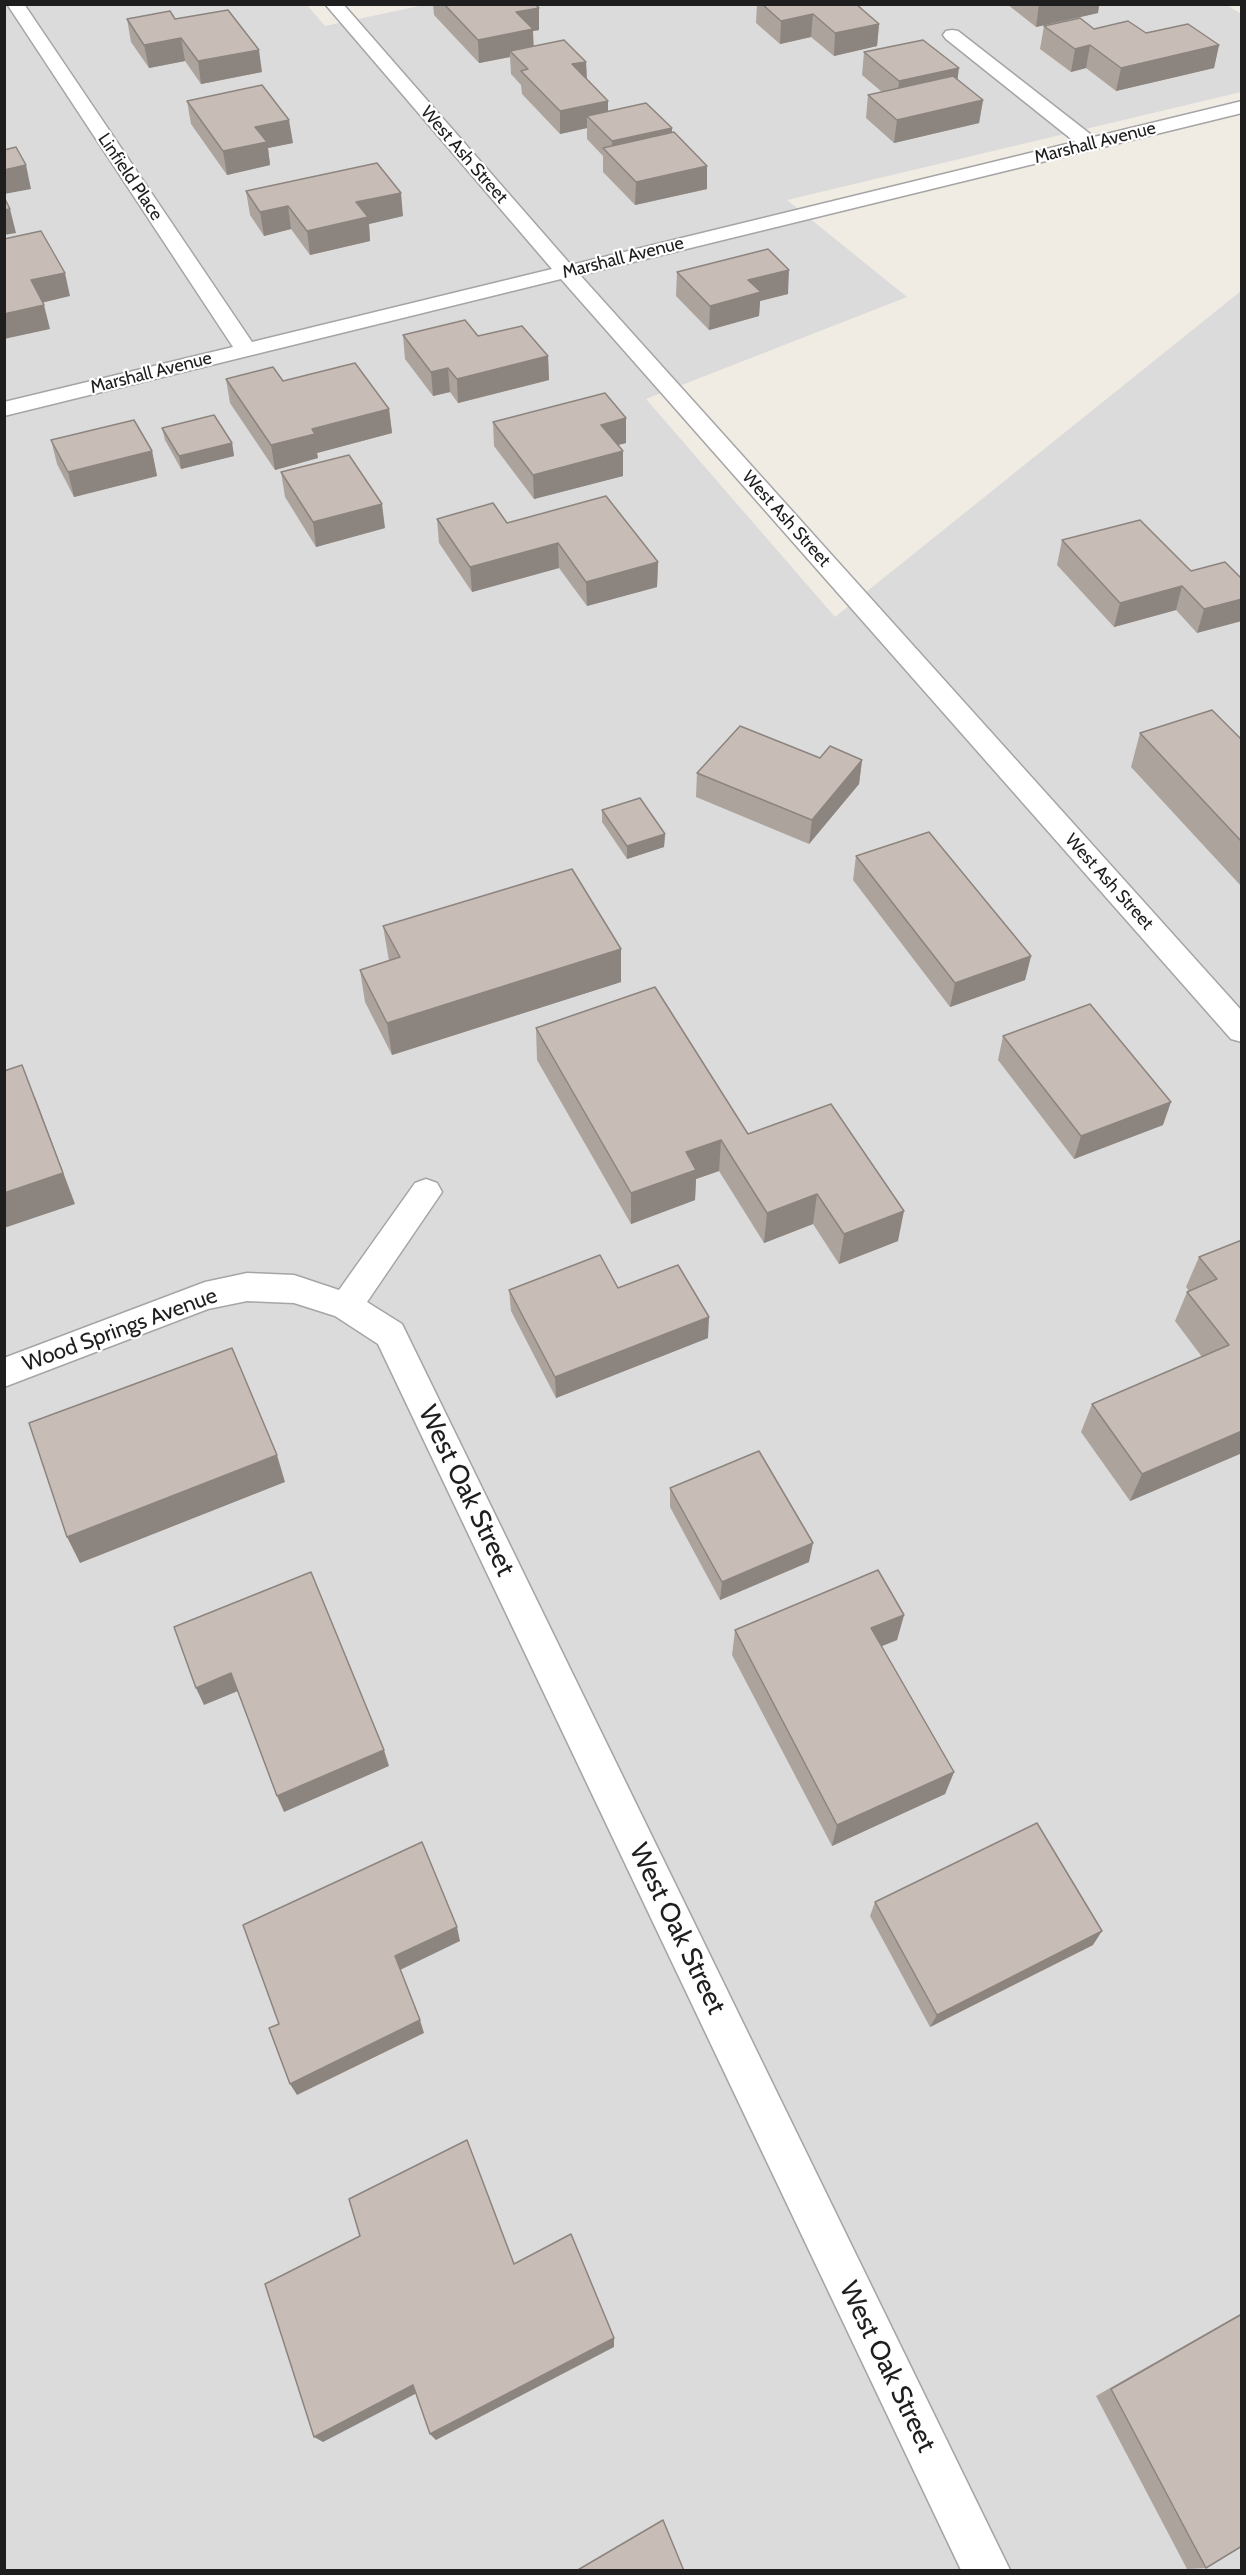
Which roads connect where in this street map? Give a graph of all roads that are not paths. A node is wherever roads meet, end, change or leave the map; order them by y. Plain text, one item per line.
1 (15, 4) edge
2 (333, 4) edge
3 (952, 35) dead end
4 (1242, 107) edge
5 (1090, 144) junction
6 (566, 272) junction
7 (246, 350) junction
8 (4, 409) edge
9 (1242, 1031) edge
10 (426, 1192) dead end
11 (346, 1306) junction
12 (4, 1373) edge
13 (986, 2571) edge

1 - 7 street, Linfield Place
2 - 6 street, West Ash Street
3 - 5 street
4 - 5 street, Marshall Avenue
5 - 6 street, Marshall Avenue
6 - 7 street, Marshall Avenue
6 - 9 street, West Ash Street
7 - 8 street, Marshall Avenue
10 - 11 street
11 - 12 street, Wood Springs Avenue
11 - 13 street, West Oak Street

